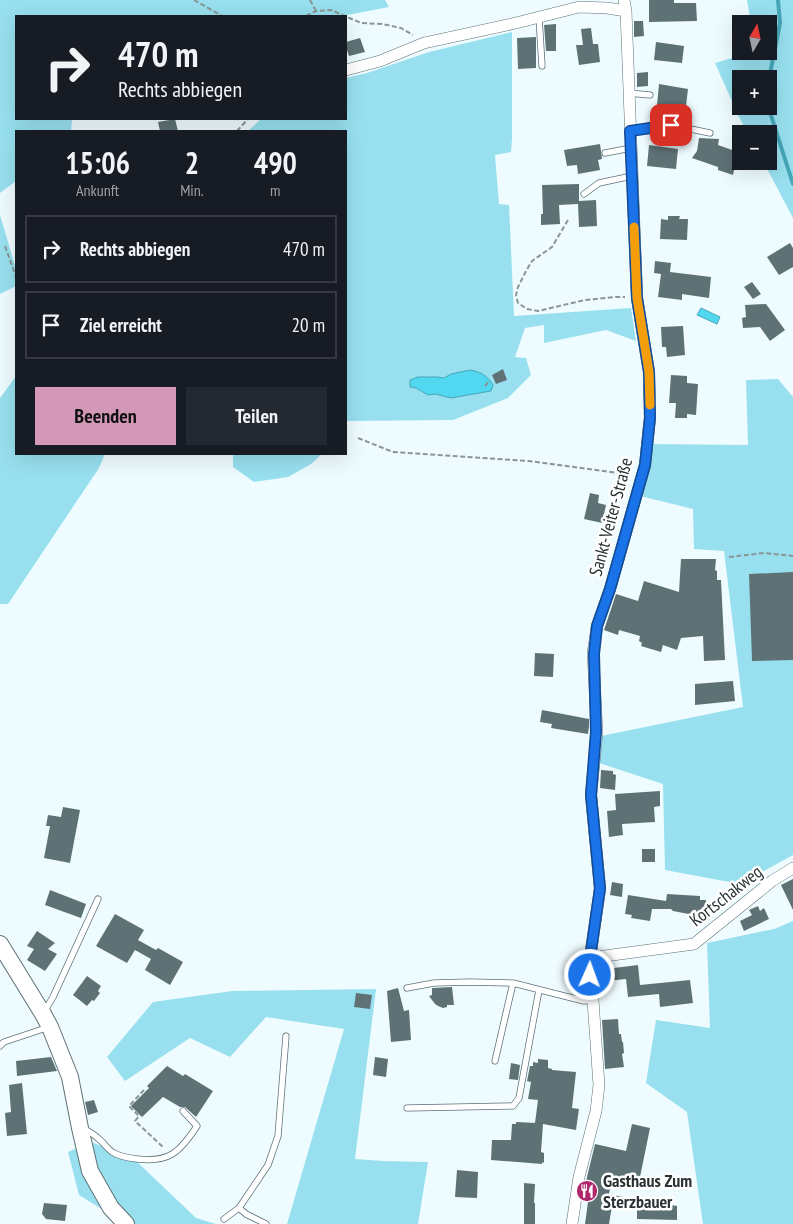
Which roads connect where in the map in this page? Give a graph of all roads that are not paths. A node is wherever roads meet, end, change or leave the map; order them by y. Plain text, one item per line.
1 (625, 5) edge
2 (539, 17) junction
3 (542, 66) dead end
4 (347, 70) edge
5 (628, 93) junction
6 (650, 95) dead end
7 (630, 131) junction
8 (710, 133) dead end
9 (631, 148) junction
10 (605, 153) dead end
11 (632, 176) junction
12 (584, 194) dead end
13 (793, 868) edge
14 (98, 899) dead end
15 (0, 944) edge
16 (590, 958) junction
17 (513, 983) junction
18 (407, 988) dead end
19 (539, 990) junction
20 (593, 1000) junction
21 (46, 1020) junction
22 (286, 1036) dead end
23 (0, 1046) edge
24 (495, 1061) dead end
25 (407, 1108) dead end
26 (183, 1111) dead end
27 (80, 1127) junction
28 (239, 1208) junction
29 (224, 1219) dead end
30 (126, 1224) edge
31 (266, 1224) edge
32 (572, 1224) edge

1 - 2 street, Sankt-Veiter-Straße
1 - 5 street, Sankt-Veiter-Straße
2 - 3 lane
2 - 4 street, Sankt-Veiter-Straße
5 - 6 lane
5 - 7 street, Sankt-Veiter-Straße
7 - 8 lane
7 - 9 street, Sankt-Veiter-Straße
9 - 10 lane
9 - 11 street, Sankt-Veiter-Straße
11 - 12 lane
11 - 16 street, Sankt-Veiter-Straße
13 - 16 street, Kortschakweg
14 - 21 lane
15 - 21 street
16 - 20 street, Sankt-Veiter-Straße
17 - 18 lane
17 - 19 lane
17 - 24 lane
19 - 20 lane
19 - 25 lane
20 - 32 street, Sankt-Veiter-Straße
21 - 23 lane
21 - 27 street
22 - 28 lane
26 - 27 lane
27 - 30 street
28 - 29 lane
28 - 31 lane

